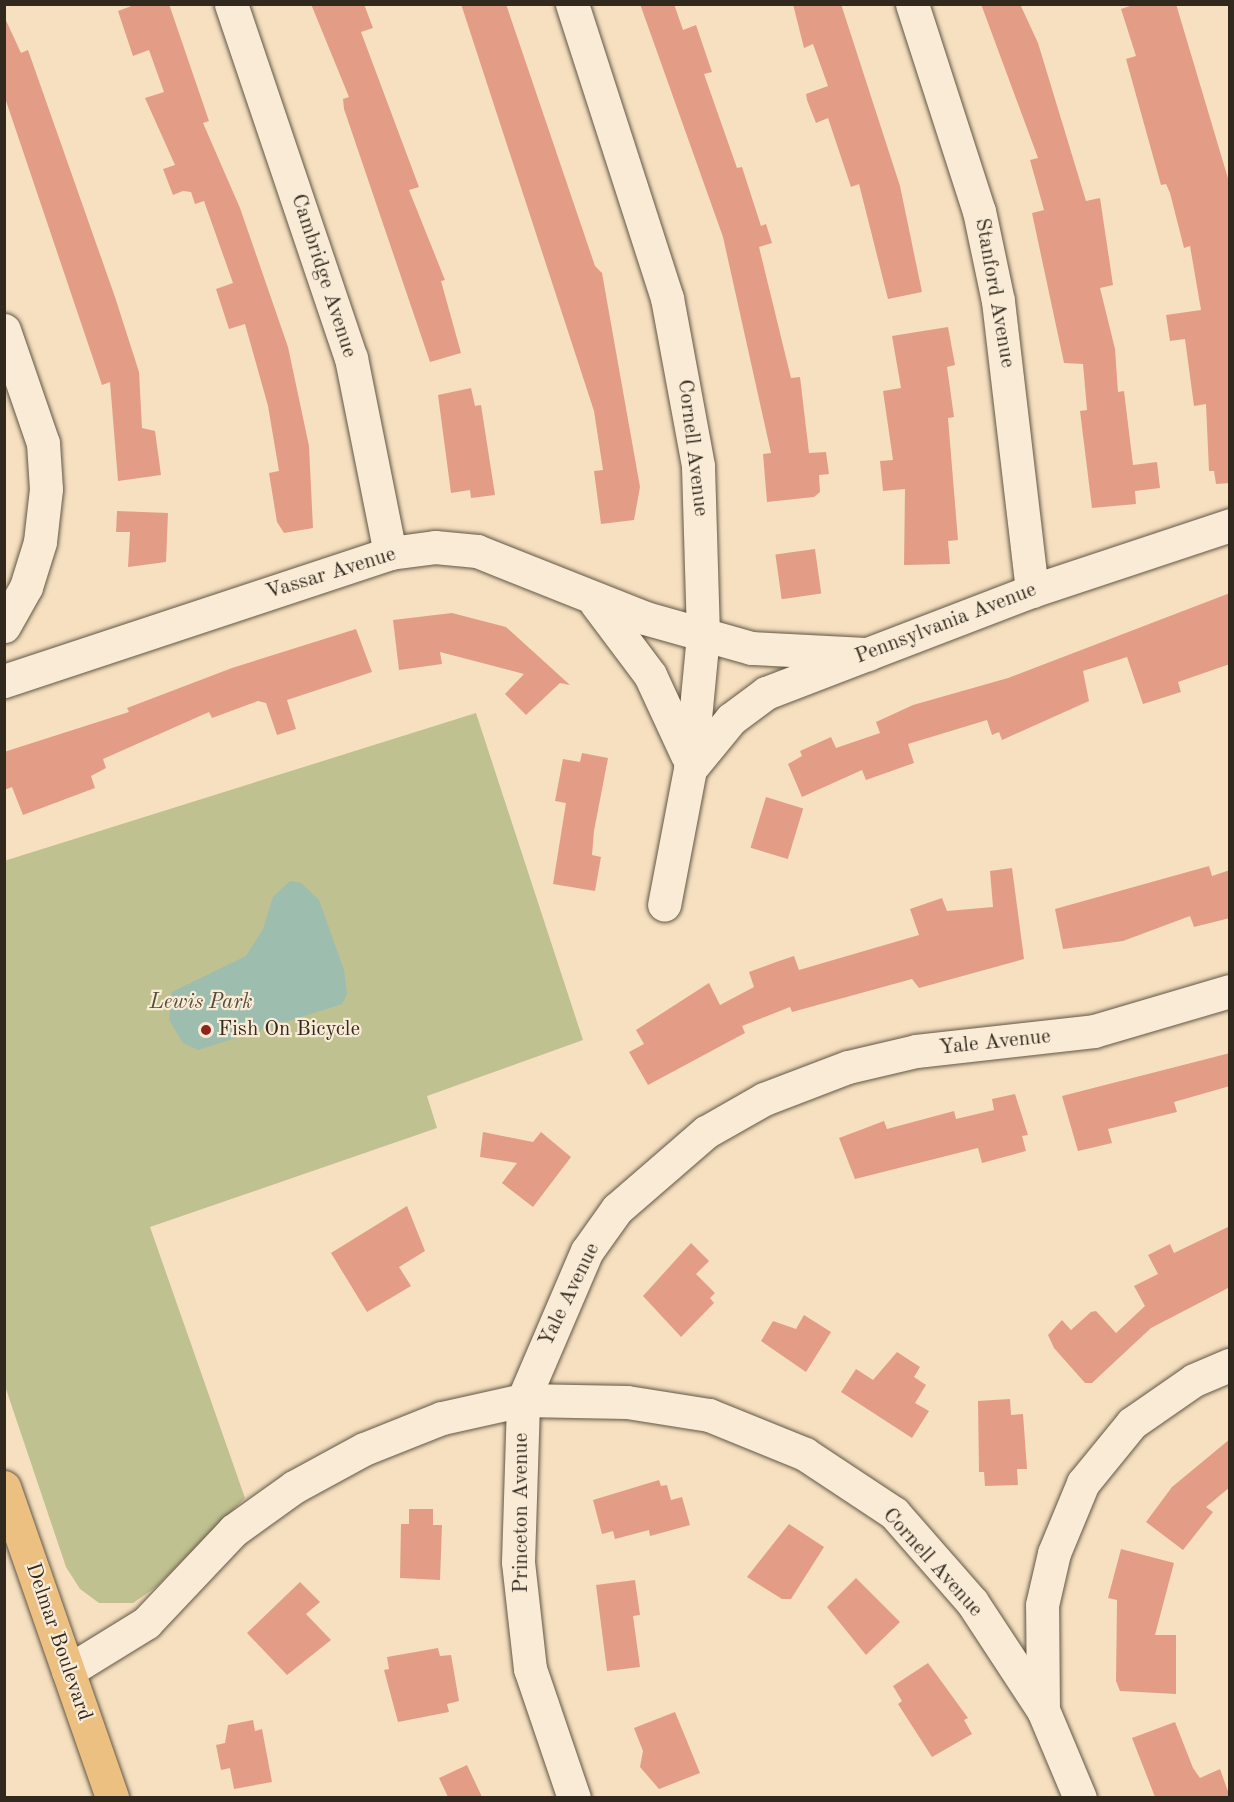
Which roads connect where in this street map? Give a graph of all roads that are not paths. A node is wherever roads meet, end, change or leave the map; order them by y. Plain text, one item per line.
1 (231, 4) edge
2 (572, 4) edge
3 (912, 4) edge
4 (4, 330) edge
5 (1230, 525) edge
6 (390, 553) junction
7 (1032, 591) junction
8 (590, 597) junction
9 (4, 626) edge
10 (703, 635) junction
11 (868, 654) junction
12 (4, 681) edge
13 (690, 769) junction
14 (664, 905) dead end
15 (1230, 991) edge
16 (1230, 1365) edge
17 (523, 1400) junction
18 (4, 1487) edge
19 (68, 1671) junction
20 (1043, 1710) junction
21 (112, 1797) edge
22 (574, 1797) edge
23 (1080, 1797) edge

1 - 6 street, Cambridge Avenue
2 - 10 street, Cornell Avenue
3 - 7 street, Stanford Avenue
4 - 9 street
5 - 7 street, Pennsylvania Avenue
6 - 8 street, Vassar Avenue
6 - 12 street, Vassar Avenue
7 - 11 street, Pennsylvania Avenue
8 - 10 street, Vassar Avenue
8 - 13 street
10 - 11 street, Vassar Avenue
10 - 13 street, Cornell Avenue
11 - 13 street, Pennsylvania Avenue
13 - 14 street, Cornell Avenue
15 - 17 street, Yale Avenue
16 - 20 street
17 - 19 street
17 - 20 street, Cornell Avenue
17 - 22 street, Princeton Avenue
18 - 19 main road, Delmar Boulevard
19 - 21 main road, Delmar Boulevard
20 - 23 street, Cornell Avenue

